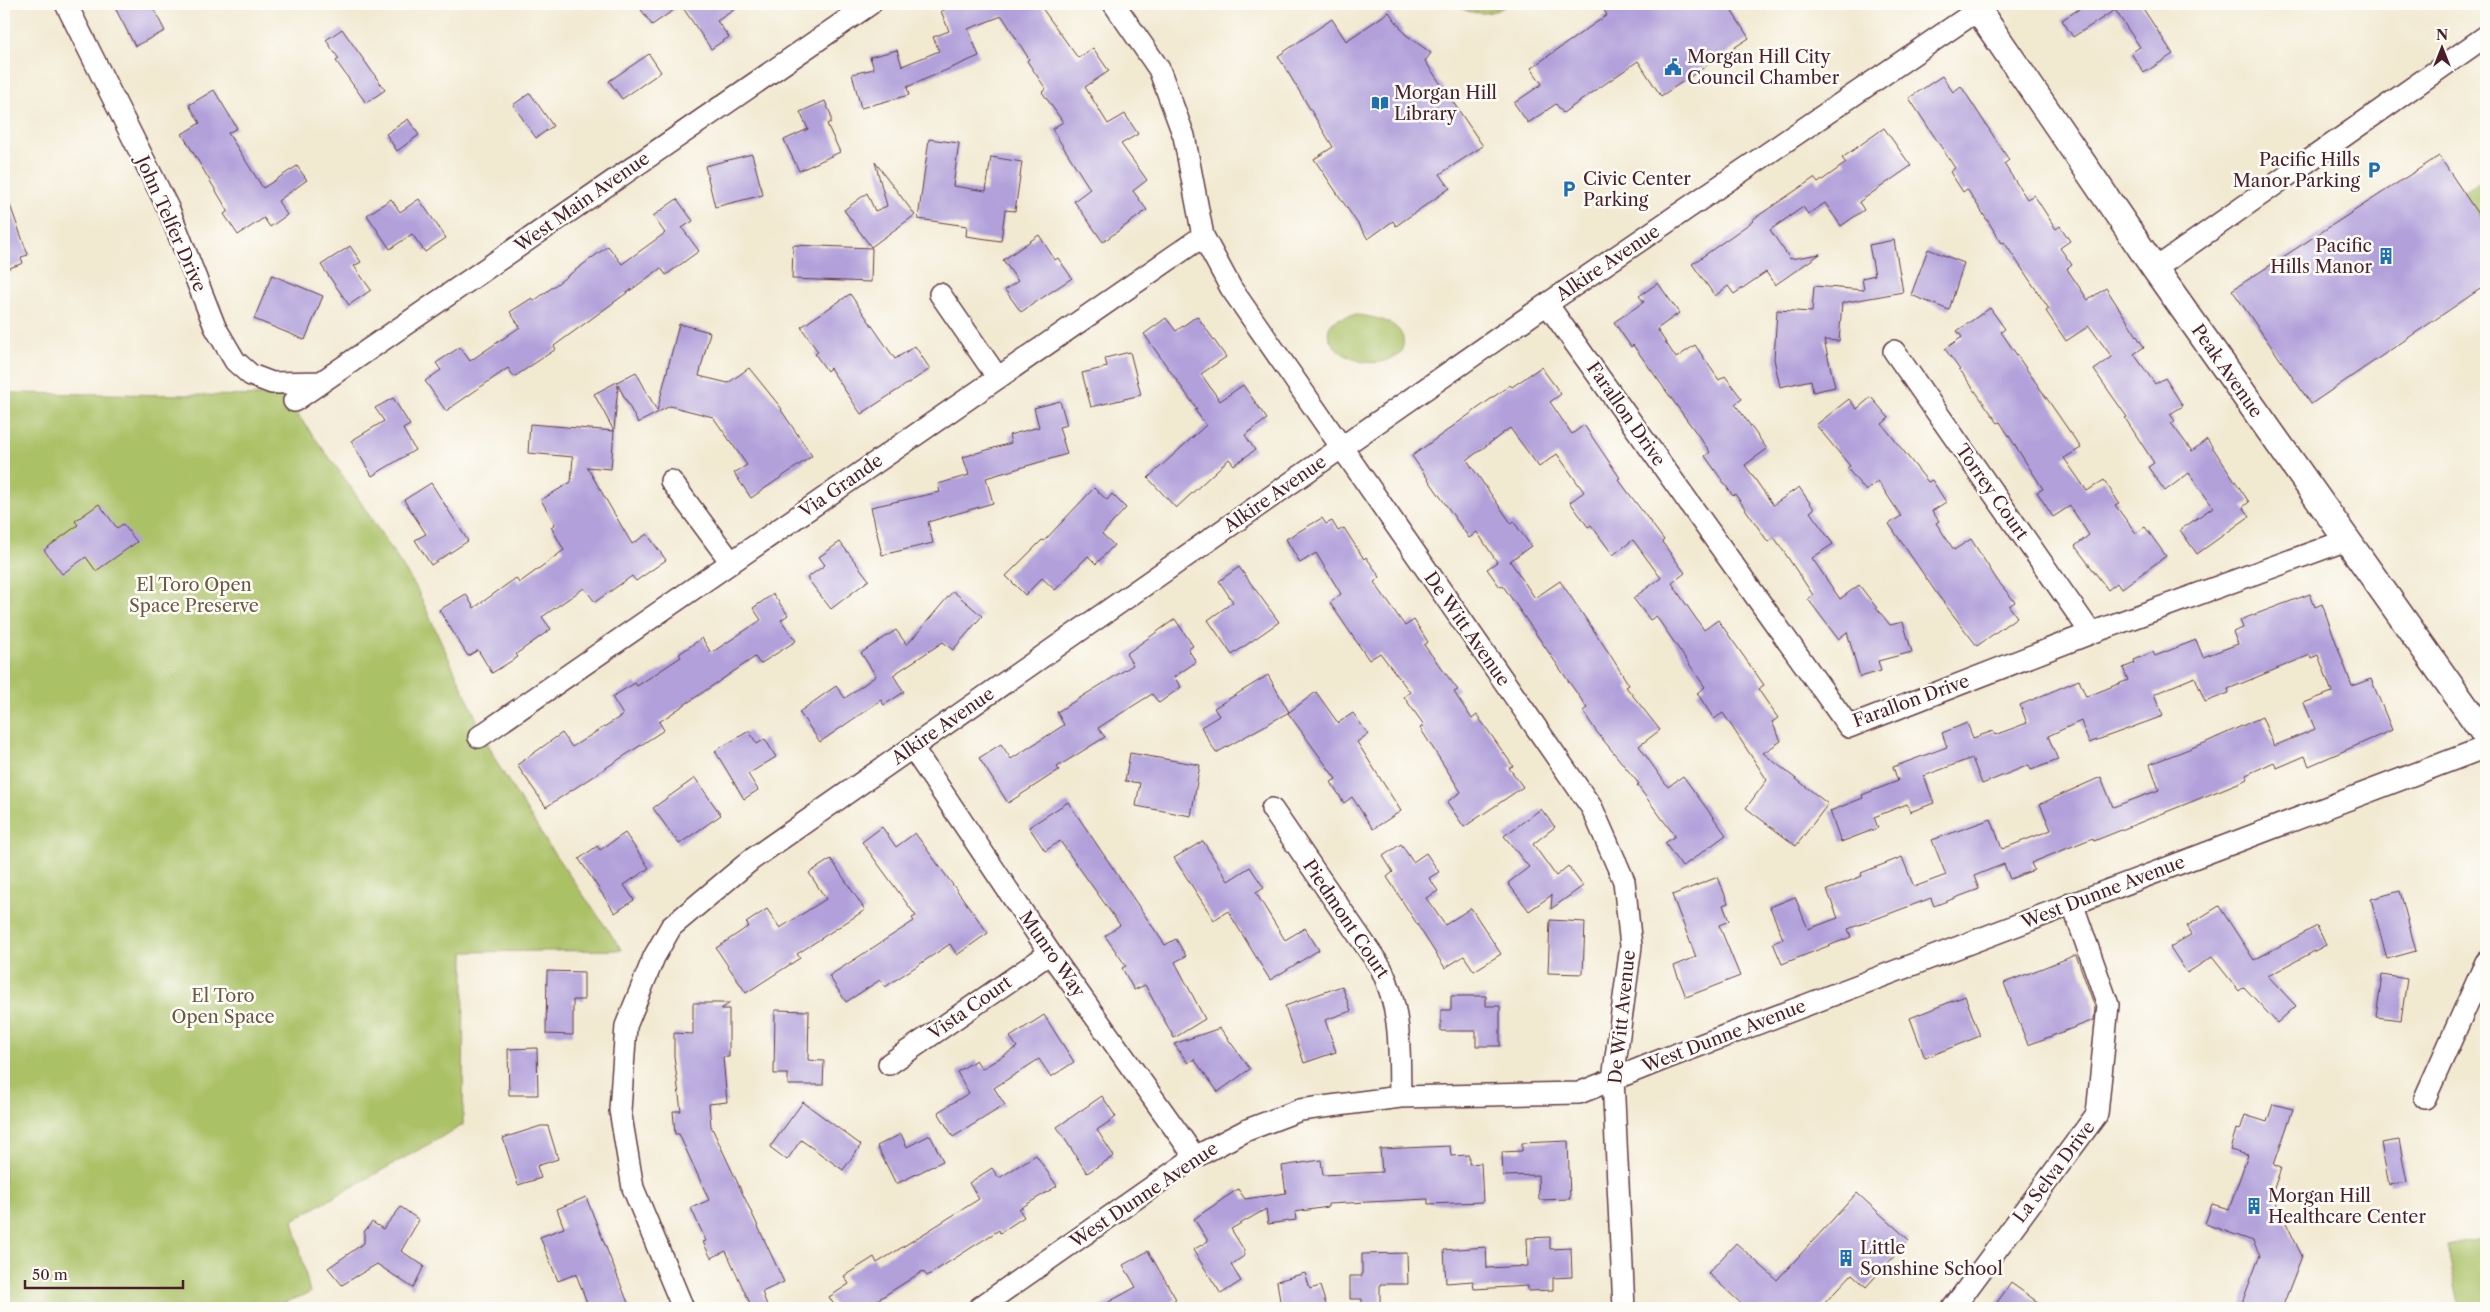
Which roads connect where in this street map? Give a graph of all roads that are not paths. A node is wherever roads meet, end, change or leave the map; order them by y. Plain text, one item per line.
1 (66, 4) edge
2 (870, 4) edge
3 (1114, 4) edge
4 (1976, 7) edge
5 (2486, 36) edge
6 (1203, 236) junction
7 (2155, 269) junction
8 (940, 294) dead end
9 (1547, 304) junction
10 (1894, 351) dead end
11 (998, 378) junction
12 (321, 382) junction
13 (294, 401) dead end
14 (1342, 448) junction
15 (671, 481) dead end
16 (2347, 540) junction
17 (731, 562) junction
18 (2090, 633) junction
19 (2486, 736) edge
20 (479, 737) dead end
21 (2486, 747) edge
22 (912, 748) junction
23 (1272, 809) dead end
24 (2072, 904) junction
25 (1050, 953) junction
26 (2486, 962) edge
27 (890, 1064) dead end
28 (1613, 1079) junction
29 (1400, 1097) junction
30 (2426, 1098) dead end
31 (1195, 1157) junction
32 (683, 1308) edge
33 (979, 1308) edge
34 (1624, 1308) edge
35 (1953, 1308) edge

1 - 12 street, John Telfer Drive
2 - 12 street, West Main Avenue
3 - 6 street, De Witt Avenue
4 - 7 street, Peak Avenue
4 - 9 street, Alkire Avenue
5 - 7 street
6 - 11 street, Via Grande
6 - 14 street, De Witt Avenue
7 - 16 street, Peak Avenue
8 - 11 street
9 - 14 street, Alkire Avenue
9 - 18 street, Farallon Drive
10 - 18 street, Torrey Court
11 - 17 street, Via Grande
12 - 13 street, West Main Avenue
14 - 22 street, Alkire Avenue
14 - 28 street, De Witt Avenue
15 - 17 street
16 - 18 street, Farallon Drive
16 - 19 street, Peak Avenue
17 - 20 street, Via Grande
21 - 24 street, West Dunne Avenue
22 - 25 street, Munro Way
22 - 32 street, Alkire Avenue
23 - 29 street, Piedmont Court
24 - 28 street, West Dunne Avenue
24 - 35 street, La Selva Drive
25 - 27 street, Vista Court
25 - 31 street, Munro Way
26 - 30 street
28 - 29 street, West Dunne Avenue
28 - 34 street, De Witt Avenue
29 - 31 street, West Dunne Avenue
31 - 33 street, West Dunne Avenue

